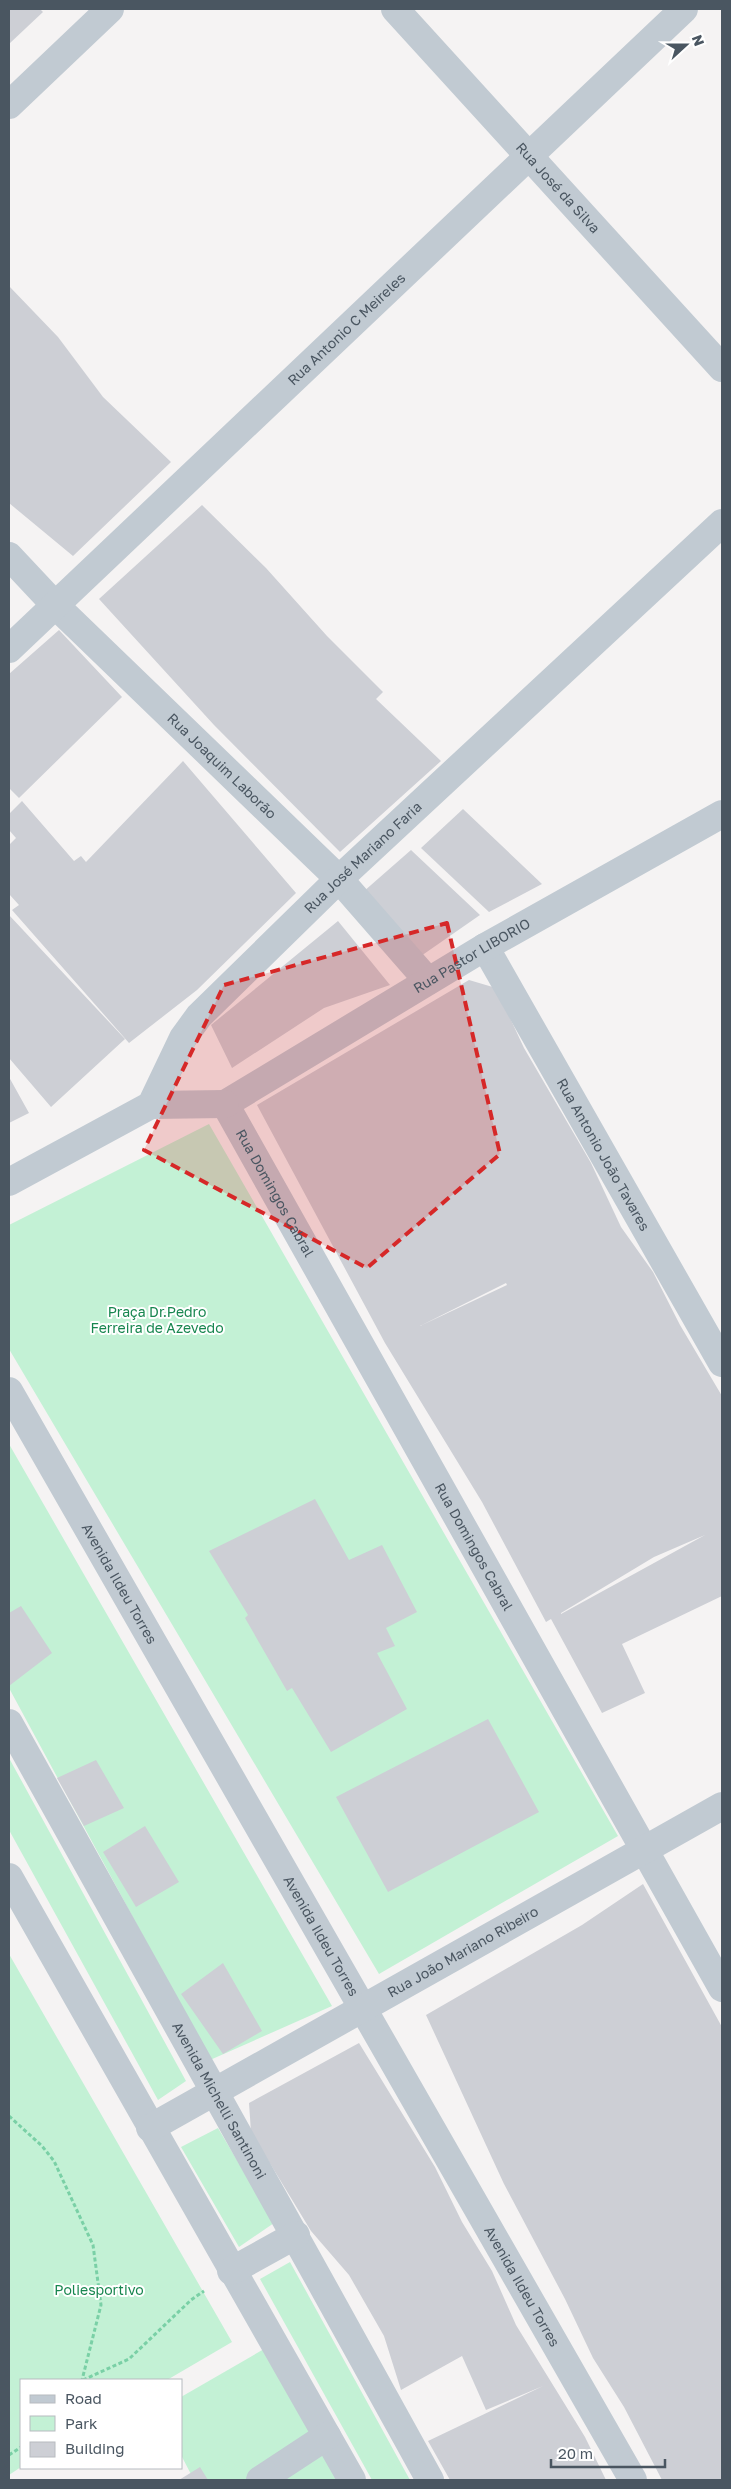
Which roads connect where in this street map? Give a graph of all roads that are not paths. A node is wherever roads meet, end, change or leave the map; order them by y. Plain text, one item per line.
1 (110, 9) edge
2 (395, 9) edge
3 (684, 9) edge
4 (9, 105) edge
5 (529, 156) junction
6 (722, 368) edge
7 (722, 523) edge
8 (9, 556) edge
9 (55, 605) junction
10 (9, 649) edge
11 (722, 814) edge
12 (339, 879) junction
13 (485, 947) junction
14 (428, 981) junction
15 (225, 1104) junction
16 (151, 1105) junction
17 (9, 1182) edge
18 (722, 1363) edge
19 (9, 1391) edge
20 (9, 1723) edge
21 (722, 1806) edge
22 (644, 1850) junction
23 (9, 1877) edge
24 (722, 1988) edge
25 (362, 2008) junction
26 (213, 2093) junction
27 (150, 2128) junction
28 (296, 2235) junction
29 (231, 2271) junction
30 (327, 2436) junction
31 (260, 2480) edge
32 (352, 2480) edge
33 (430, 2480) edge
34 (633, 2480) edge

1 - 4 street
2 - 5 street, Rua José da Silva
3 - 5 street, Rua Antonio C Meireles
5 - 6 street, Rua José da Silva
5 - 9 street, Rua Antonio C Meireles
7 - 12 street, Rua José Mariano Faria
8 - 9 street, Rua Joaquim Laborão
9 - 10 street, Rua Antonio C Meireles
9 - 12 street, Rua Joaquim Laborão
11 - 13 street, Rua Pastor LIBORIO
12 - 14 street, Rua Joaquim Laborão
12 - 16 street, Rua José Mariano Faria
13 - 14 street, Rua Pastor LIBORIO
13 - 18 street, Rua Antonio João Tavares
14 - 15 street, Rua Pastor LIBORIO
15 - 16 street
15 - 22 street, Rua Domingos Cabral
16 - 17 street
19 - 25 street, Avenida Ildeu Torres
20 - 26 street, Avenida Michelli Santinoni
21 - 22 street, Rua João Mariano Ribeiro
22 - 24 street, Rua Domingos Cabral
22 - 25 street, Rua João Mariano Ribeiro
23 - 27 street
25 - 26 street, Rua João Mariano Ribeiro
25 - 34 street, Avenida Ildeu Torres
26 - 27 street, Rua João Mariano Ribeiro
26 - 28 street, Avenida Michelli Santinoni
27 - 29 street
28 - 29 street
28 - 33 street, Avenida Michelli Santinoni
29 - 30 street
30 - 31 street
30 - 32 street

